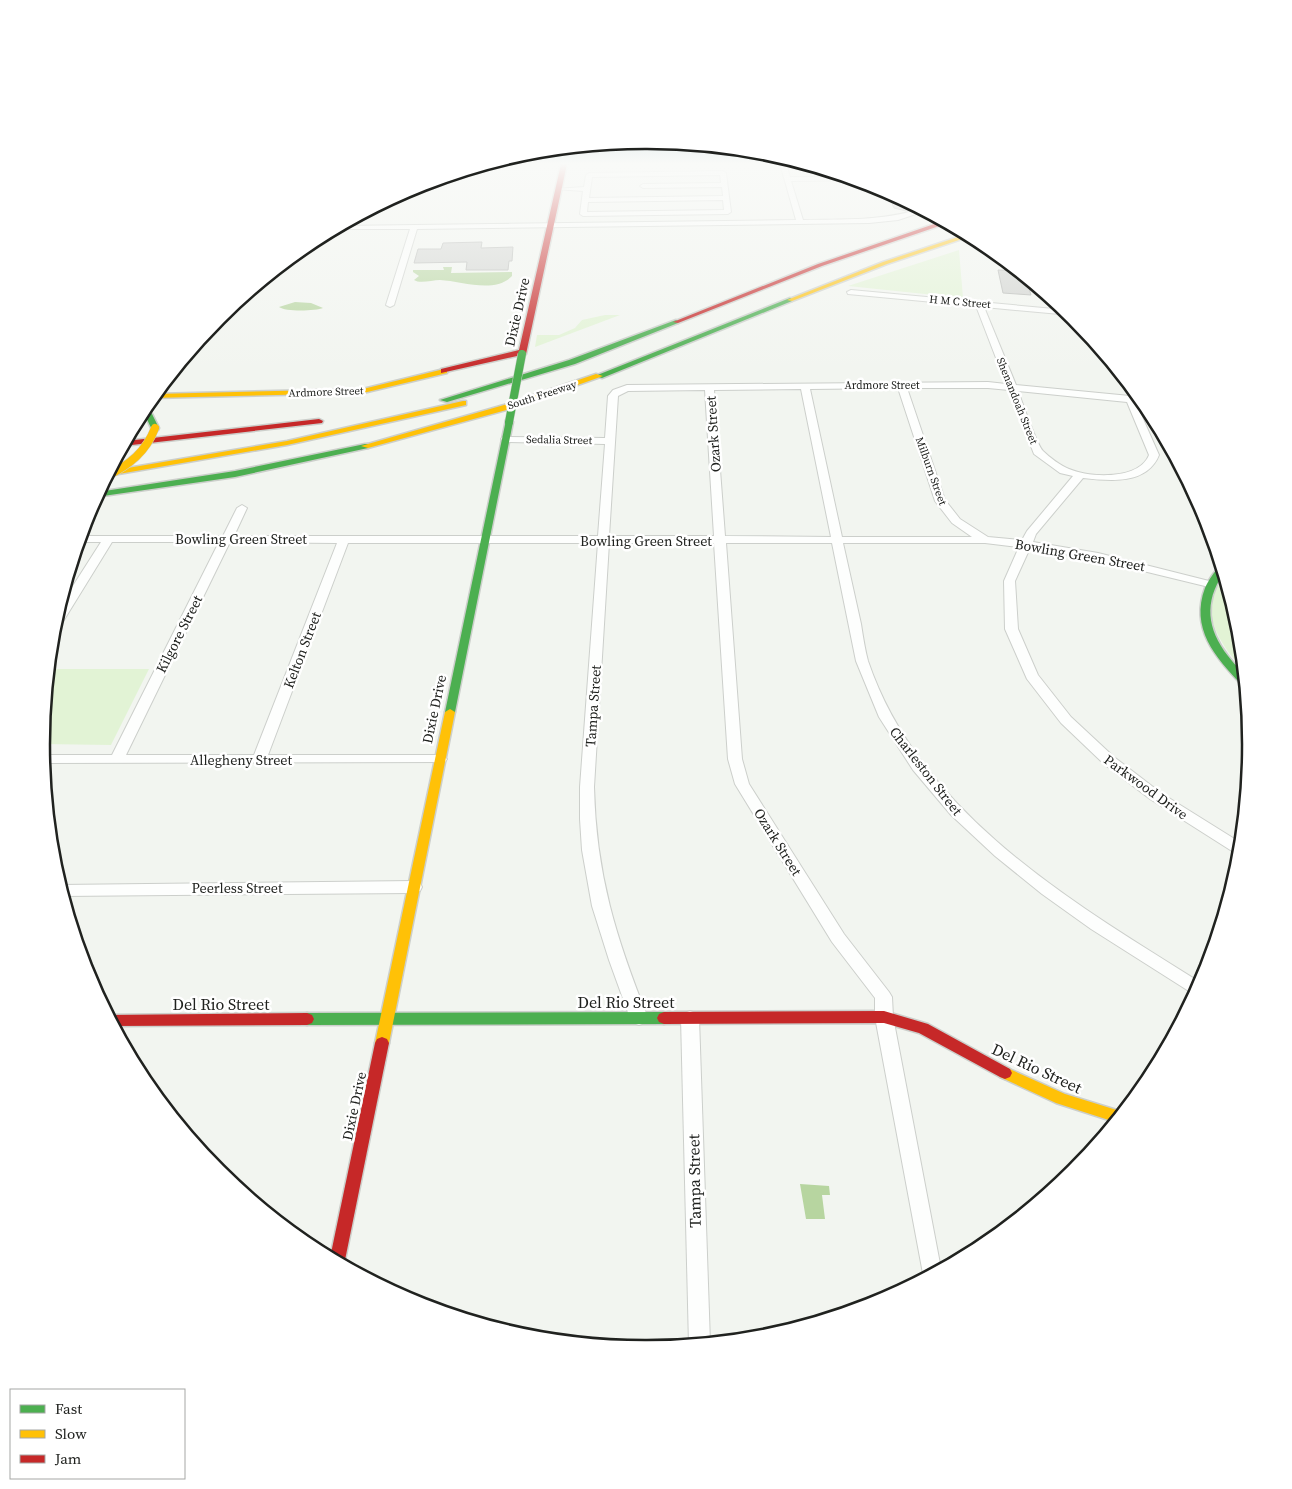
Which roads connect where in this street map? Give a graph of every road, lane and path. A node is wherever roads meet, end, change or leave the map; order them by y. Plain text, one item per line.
1 (412, 233) edge
2 (550, 233) edge
3 (892, 233) edge
4 (912, 233) edge
5 (943, 233) edge
6 (965, 242) edge
7 (851, 292) dead end
8 (979, 304) junction
9 (390, 305) dead end
10 (1055, 312) edge
11 (522, 352) junction
12 (805, 385) junction
13 (900, 385) junction
14 (709, 386) junction
15 (1011, 387) junction
16 (621, 390) joint
17 (437, 392) dead end
18 (163, 396) edge
19 (1130, 399) joint
20 (148, 416) edge
21 (506, 440) junction
22 (611, 440) junction
23 (132, 443) edge
24 (125, 456) edge
25 (307, 459) junction
26 (119, 466) edge
27 (117, 470) edge
28 (115, 474) edge
29 (1080, 475) junction
30 (105, 494) edge
31 (118, 504) dead end
32 (242, 508) dead end
33 (87, 539) edge
34 (109, 539) junction
35 (344, 539) junction
36 (226, 540) junction
37 (485, 540) junction
38 (605, 540) junction
39 (985, 540) junction
40 (721, 541) junction
41 (837, 541) junction
42 (1024, 543) junction
43 (1217, 575) edge
44 (1209, 584) junction
45 (66, 608) edge
46 (1238, 675) edge
47 (50, 759) edge
48 (117, 759) junction
49 (440, 759) junction
50 (260, 760) junction
51 (1233, 845) edge
52 (414, 887) junction
53 (68, 890) edge
54 (1192, 985) edge
55 (884, 1017) junction
56 (640, 1018) junction
57 (690, 1018) junction
58 (118, 1020) edge
59 (387, 1020) junction
60 (1112, 1116) edge
61 (338, 1255) edge
62 (931, 1268) edge
63 (699, 1338) edge

1 - 9 street
2 - 11 main road, Dixie Drive
3 - 17 main road
4 - 26 main road
5 - 28 main road
6 - 25 main road, South Freeway
7 - 8 street, H M C Street
8 - 10 street, H M C Street
8 - 15 street, Shenandoah Street
11 - 18 main road, Ardmore Street
11 - 21 main road, Dixie Drive, bridge
12 - 13 street, Ardmore Street
12 - 14 street, Ardmore Street
12 - 41 street, Charleston Street
13 - 15 street, Ardmore Street
13 - 39 street, Milburn Street
14 - 16 street, Ardmore Street
14 - 40 street, Ozark Street
15 - 19 street, Ardmore Street
15 - 29 street, Shenandoah Street
16 - 22 street, Tampa Street
19 - 29 street
20 - 27 main road, bridge
21 - 22 street, Sedalia Street
21 - 37 main road, Dixie Drive
22 - 38 street, Tampa Street
23 - 24 main road
25 - 30 main road, South Freeway
25 - 31 main road
29 - 42 street, Parkwood Drive
32 - 36 street, Kilgore Street
33 - 34 street, Bowling Green Street
34 - 36 street, Bowling Green Street
34 - 45 street
35 - 36 street, Bowling Green Street
35 - 37 street, Bowling Green Street
35 - 50 street, Kelton Street
36 - 48 street, Kilgore Street
37 - 38 street, Bowling Green Street
37 - 49 main road, Dixie Drive
38 - 40 street, Bowling Green Street
38 - 56 street, Tampa Street
39 - 41 street, Bowling Green Street
39 - 42 street, Bowling Green Street
40 - 41 street, Bowling Green Street
40 - 55 street, Ozark Street
41 - 54 street, Charleston Street
42 - 44 street, Bowling Green Street
42 - 51 street, Parkwood Drive
43 - 44 main road
44 - 46 main road
47 - 48 street, Allegheny Street
48 - 50 street, Allegheny Street
49 - 50 street, Allegheny Street
49 - 52 main road, Dixie Drive
52 - 53 street, Peerless Street
52 - 59 main road, Dixie Drive
55 - 57 main road, Del Rio Street
55 - 60 main road, Del Rio Street
55 - 62 street, Ozark Street
56 - 57 main road, Del Rio Street
56 - 59 main road, Del Rio Street
57 - 63 street, Tampa Street
58 - 59 main road, Del Rio Street
59 - 61 main road, Dixie Drive

